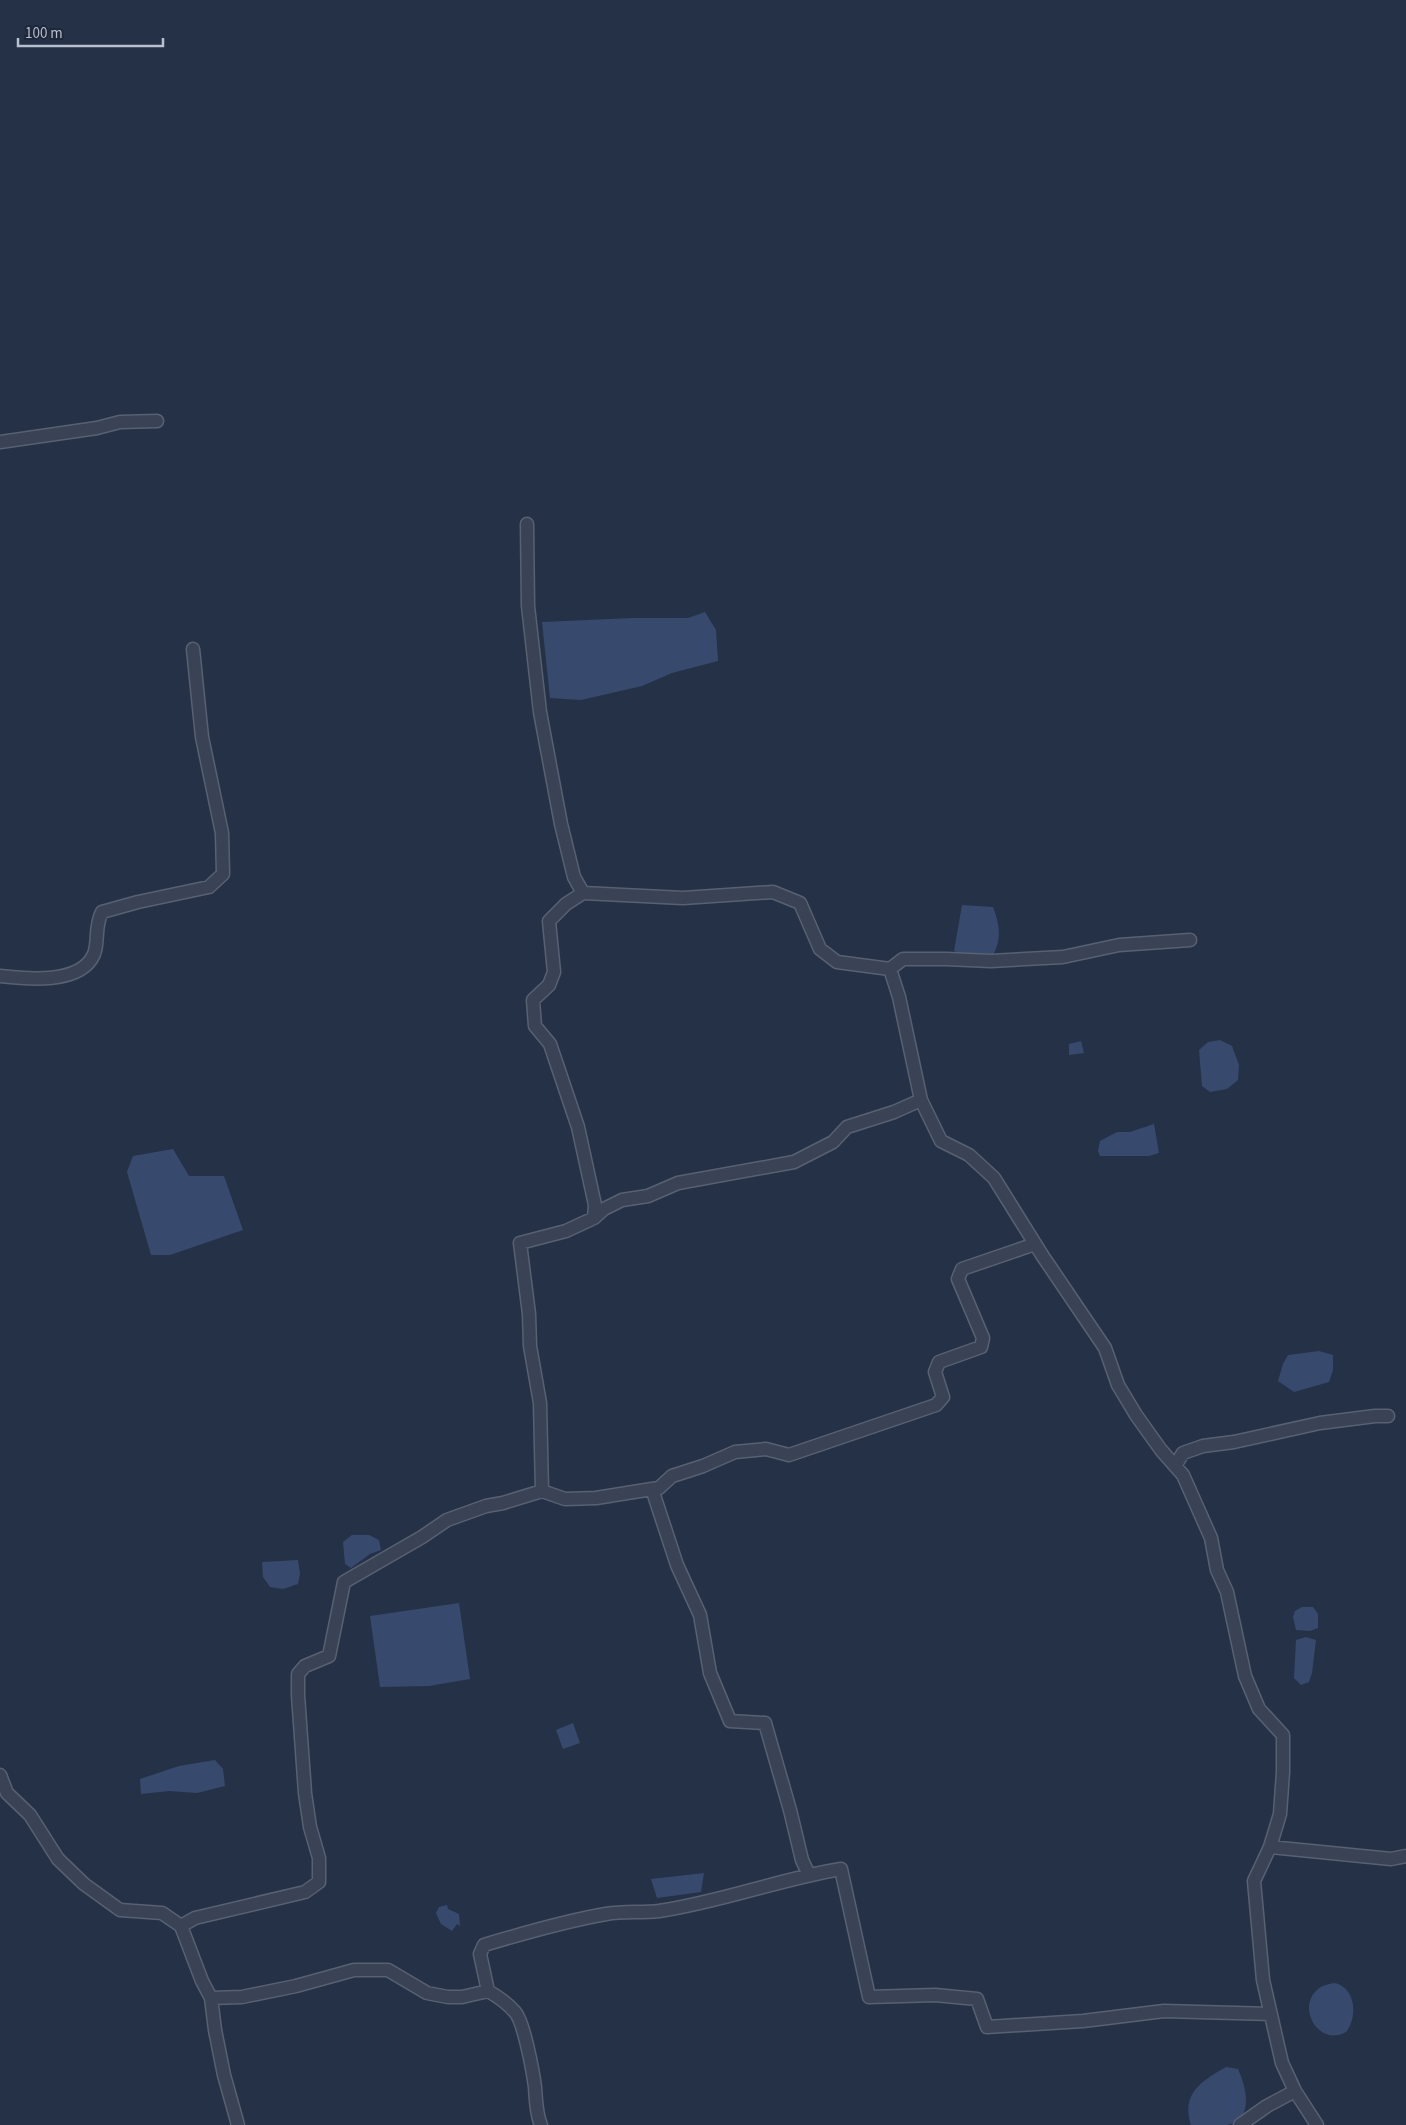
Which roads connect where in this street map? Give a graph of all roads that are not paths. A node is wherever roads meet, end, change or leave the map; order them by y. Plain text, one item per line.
1 (157, 421) dead end
2 (0, 442) edge
3 (527, 524) dead end
4 (193, 649) dead end
5 (583, 893) junction
6 (1190, 940) dead end
7 (890, 969) junction
8 (0, 976) edge
9 (921, 1100) junction
10 (594, 1218) junction
11 (1035, 1244) junction
12 (1388, 1416) dead end
13 (1175, 1466) junction
14 (652, 1489) junction
15 (542, 1491) junction
16 (0, 1775) edge
17 (1270, 1846) junction
18 (1406, 1856) edge
19 (808, 1874) junction
20 (181, 1926) junction
21 (488, 1991) junction
22 (212, 1998) junction
23 (1271, 2014) junction
24 (1295, 2091) junction
25 (238, 2125) edge
26 (541, 2125) edge
27 (1240, 2125) edge
28 (1317, 2125) edge

1 - 2 street
3 - 5 street
4 - 8 street
5 - 7 street
5 - 10 street
6 - 7 street
7 - 9 street
9 - 10 street
9 - 11 street
10 - 15 street
11 - 13 street
11 - 14 street
12 - 13 street
13 - 17 street
14 - 15 street
14 - 19 street
15 - 20 street
16 - 20 street
17 - 18 street
17 - 23 street
19 - 21 street
19 - 23 street
20 - 22 street
21 - 22 street
21 - 26 street
22 - 25 street
23 - 24 street
24 - 27 street
24 - 28 street

